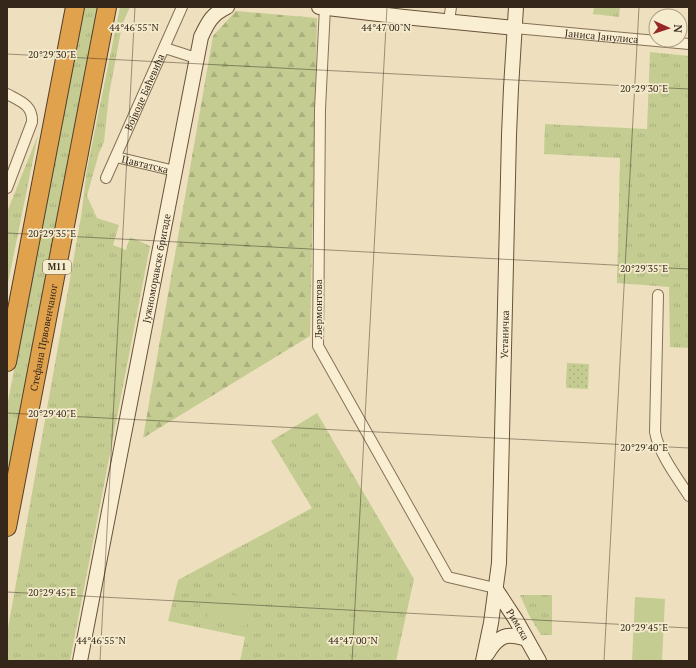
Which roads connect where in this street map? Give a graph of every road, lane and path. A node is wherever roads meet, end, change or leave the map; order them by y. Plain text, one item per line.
1 (75, 7) edge
2 (107, 7) edge
3 (182, 7) edge
4 (227, 7) edge
5 (323, 7) edge
6 (451, 7) edge
7 (516, 7) edge
8 (450, 21) junction
9 (515, 28) junction
10 (689, 44) edge
11 (165, 48) junction
12 (196, 58) junction
13 (7, 94) edge
14 (116, 157) junction
15 (175, 171) junction
16 (106, 178) dead end
17 (7, 188) edge
18 (658, 295) dead end
19 (7, 362) edge
20 (689, 496) edge
21 (7, 527) edge
22 (495, 588) junction
23 (526, 639) junction
24 (80, 661) edge
25 (483, 661) edge
26 (539, 661) edge

1 - 19 highway
2 - 21 highway, Стефана Првовенчаног / M11
3 - 11 street, Војводе Баћевића
4 - 12 street, Јужноморавске бригаде
5 - 8 street
5 - 22 street, Љермонтова
6 - 8 street
7 - 9 street, Устаничка
8 - 9 street
9 - 10 street, Јаниса Јанулиса
9 - 22 street, Устаничка
11 - 12 street
11 - 14 street, Војводе Баћевића
12 - 15 street, Јужноморавске бригаде
13 - 17 street
14 - 15 street, Цавтатска
14 - 16 street, Војводе Баћевића
15 - 24 street, Јужноморавске бригаде
18 - 20 street
22 - 23 street, Римска
22 - 25 street, Устаничка
23 - 25 street
23 - 26 street, Римска

